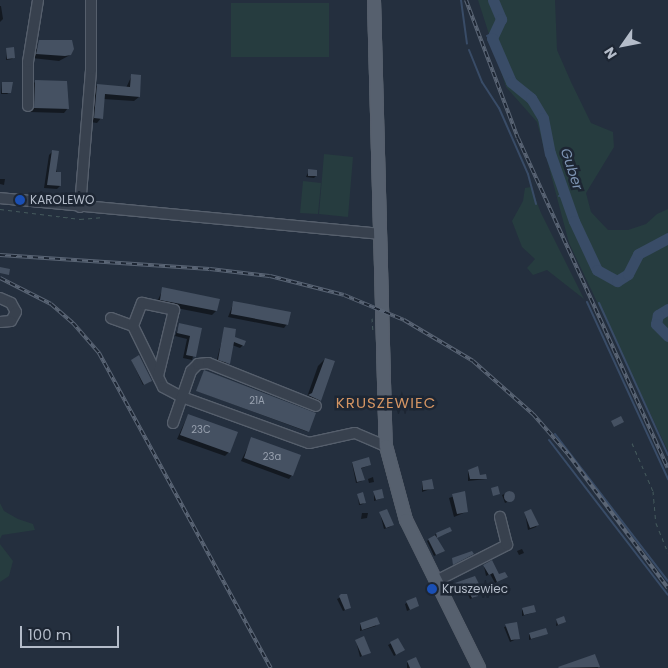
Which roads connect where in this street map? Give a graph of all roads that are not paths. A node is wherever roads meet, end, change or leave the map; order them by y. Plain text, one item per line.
1 (38, 0) edge
2 (91, 0) edge
3 (374, 0) edge
4 (28, 106) dead end
5 (0, 198) edge
6 (80, 207) junction
7 (378, 234) junction
8 (0, 298) edge
9 (111, 318) dead end
10 (0, 322) edge
11 (133, 326) junction
12 (158, 376) junction
13 (182, 397) junction
14 (316, 406) dead end
15 (173, 423) dead end
16 (386, 446) junction
17 (500, 517) dead end
18 (436, 581) junction
19 (479, 668) edge

1 - 4 street
2 - 6 street
3 - 7 main road
5 - 6 street
6 - 7 street
7 - 16 main road
8 - 10 street
9 - 11 street
11 - 12 street
11 - 12 street
12 - 13 street
13 - 14 street
13 - 15 street
13 - 16 street
16 - 18 main road
17 - 18 street
18 - 19 main road

